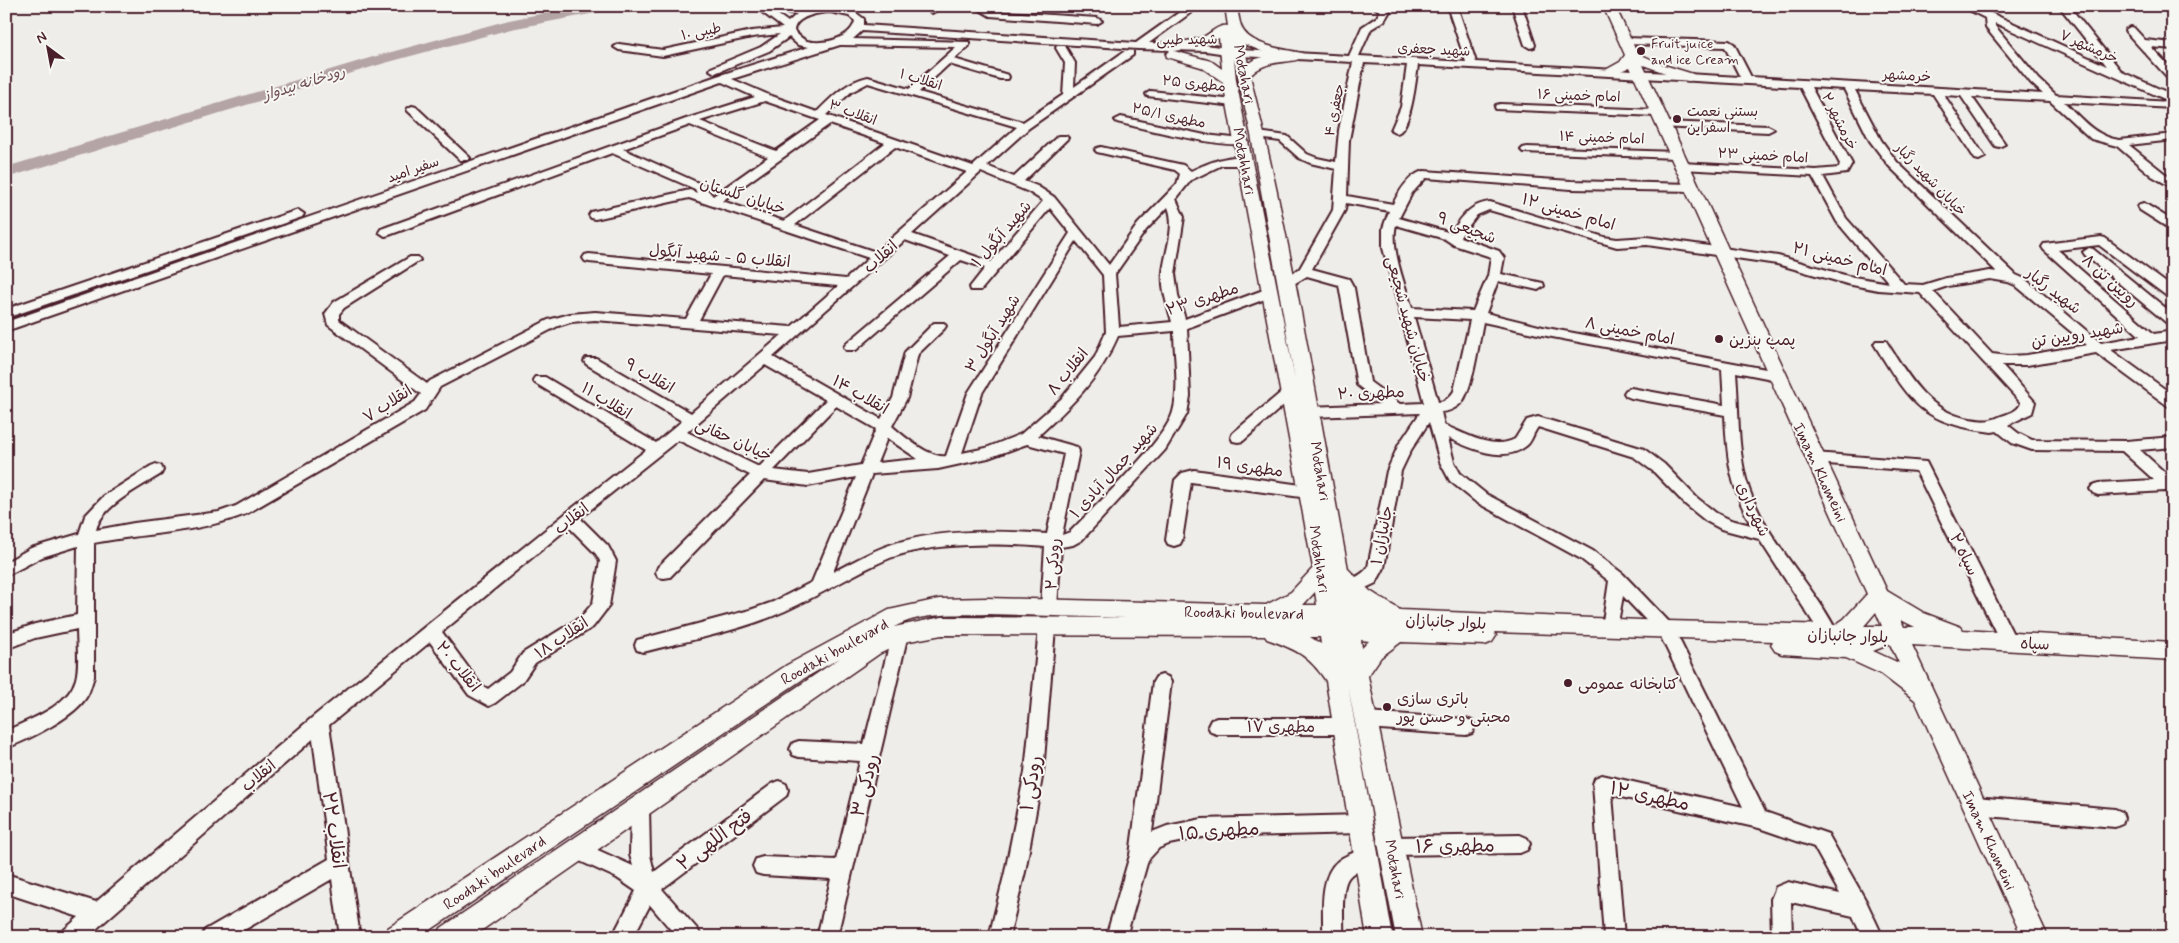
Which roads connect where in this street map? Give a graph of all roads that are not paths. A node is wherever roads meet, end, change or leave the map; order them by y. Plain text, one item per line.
1 (759, 6) edge
2 (775, 6) edge
3 (837, 6) edge
4 (864, 6) edge
5 (978, 6) edge
6 (1195, 6) edge
7 (1218, 6) edge
8 (1231, 6) edge
9 (1378, 6) edge
10 (1452, 6) edge
11 (1517, 6) edge
12 (1609, 6) edge
13 (1966, 6) edge
14 (2064, 6) edge
15 (2168, 6) edge
16 (819, 10) junction
17 (808, 13) junction
18 (2173, 13) edge
19 (857, 16) junction
20 (1990, 16) junction
21 (1097, 21) dead end
22 (861, 28) junction
23 (788, 30) junction
24 (1230, 30) junction
25 (2130, 30) dead end
26 (907, 31) junction
27 (1625, 41) junction
28 (905, 42) junction
29 (836, 43) junction
30 (965, 44) junction
31 (2142, 44) junction
32 (1530, 45) dead end
33 (1138, 46) junction
34 (2173, 46) edge
35 (619, 47) dead end
36 (1061, 48) junction
37 (765, 49) junction
38 (1172, 50) junction
39 (1233, 52) junction
40 (1129, 53) junction
41 (1631, 55) junction
42 (1297, 56) junction
43 (780, 59) junction
44 (1356, 59) junction
45 (949, 60) junction
46 (1413, 62) junction
47 (1472, 65) junction
48 (1609, 72) junction
49 (1639, 74) junction
50 (2119, 74) junction
51 (1004, 77) dead end
52 (1688, 77) junction
53 (2173, 77) edge
54 (722, 78) junction
55 (1237, 80) junction
56 (1747, 80) junction
57 (1804, 84) junction
58 (1848, 86) junction
59 (912, 92) junction
60 (1936, 92) junction
61 (1964, 93) junction
62 (1151, 94) dead end
63 (1068, 96) junction
64 (765, 97) junction
65 (2052, 98) junction
66 (2173, 99) edge
67 (1234, 103) junction
68 (2173, 105) edge
69 (1500, 107) dead end
70 (412, 109) dead end
71 (824, 118) junction
72 (1660, 119) junction
73 (1121, 120) dead end
74 (690, 121) junction
75 (1026, 126) junction
76 (1768, 129) dead end
77 (1397, 130) dead end
78 (2173, 137) edge
79 (1062, 138) dead end
80 (1250, 138) junction
81 (894, 142) junction
82 (2120, 143) junction
83 (1999, 144) dead end
84 (612, 150) junction
85 (1101, 150) dead end
86 (1527, 150) dead end
87 (777, 156) junction
88 (1978, 157) dead end
89 (464, 158) junction
90 (1679, 160) junction
91 (1245, 162) junction
92 (1342, 167) junction
93 (977, 169) junction
94 (1843, 171) joint
95 (1816, 173) junction
96 (1186, 178) junction
97 (1016, 182) junction
98 (2173, 185) edge
99 (1692, 188) junction
100 (1170, 198) junction
101 (1342, 199) junction
102 (1050, 200) junction
103 (712, 202) junction
104 (2144, 207) dead end
105 (1395, 214) junction
106 (595, 215) dead end
107 (786, 226) junction
108 (2173, 227) edge
109 (385, 232) dead end
110 (1076, 232) junction
111 (903, 235) junction
112 (1453, 238) junction
113 (1721, 252) junction
114 (2089, 252) dead end
115 (958, 256) junction
116 (879, 257) junction
117 (589, 258) dead end
118 (414, 260) dead end
119 (993, 267) junction
120 (719, 271) junction
121 (1305, 271) junction
122 (1109, 274) junction
123 (1494, 276) junction
124 (2011, 278) junction
125 (849, 283) junction
126 (1538, 286) dead end
127 (976, 287) dead end
128 (1279, 288) junction
129 (1901, 288) junction
130 (1924, 289) junction
131 (2173, 294) edge
132 (1407, 312) junction
133 (6, 314) edge
134 (1478, 316) junction
135 (2173, 321) edge
136 (690, 324) junction
137 (939, 326) dead end
138 (1180, 326) junction
139 (6, 327) edge
140 (794, 332) junction
141 (1113, 332) junction
142 (2173, 335) edge
143 (2151, 339) junction
144 (1881, 344) dead end
145 (851, 348) dead end
146 (2099, 348) junction
147 (764, 358) junction
148 (1987, 358) junction
149 (591, 361) dead end
150 (1729, 366) junction
151 (1777, 375) junction
152 (540, 380) dead end
153 (428, 392) junction
154 (1290, 392) junction
155 (1631, 393) dead end
156 (835, 399) junction
157 (2173, 402) edge
158 (1432, 407) junction
159 (1397, 408) junction
160 (1732, 411) junction
161 (1310, 412) junction
162 (692, 420) junction
163 (1998, 423) junction
164 (884, 427) junction
165 (1438, 428) junction
166 (676, 433) junction
167 (1238, 437) dead end
168 (1026, 438) junction
169 (2173, 442) edge
170 (2126, 446) junction
171 (657, 450) junction
172 (1815, 458) junction
173 (945, 462) junction
174 (867, 469) junction
175 (156, 470) dead end
176 (761, 474) junction
177 (2171, 487) edge
178 (2098, 489) dead end
179 (1308, 492) junction
180 (570, 518) junction
181 (1764, 534) junction
182 (86, 538) junction
183 (1174, 540) dead end
184 (1053, 541) junction
185 (1334, 568) junction
186 (6, 570) edge
187 (664, 572) dead end
188 (1617, 579) junction
189 (818, 588) junction
190 (1878, 596) junction
191 (1048, 617) junction
192 (86, 620) junction
193 (1262, 621) junction
194 (1338, 621) junction
195 (1403, 627) junction
196 (1610, 628) junction
197 (431, 631) junction
198 (900, 634) junction
199 (1668, 635) junction
200 (1896, 635) junction
201 (1839, 639) junction
202 (1969, 639) junction
203 (6, 642) edge
204 (2008, 642) junction
205 (643, 645) dead end
206 (2173, 651) edge
207 (1162, 682) dead end
208 (1348, 683) junction
209 (489, 698) joint
210 (1925, 698) junction
211 (1366, 720) junction
212 (320, 722) junction
213 (1217, 726) dead end
214 (1344, 726) junction
215 (1466, 727) dead end
216 (6, 740) edge
217 (799, 749) dead end
218 (872, 753) junction
219 (779, 790) dead end
220 (1975, 806) junction
221 (640, 807) junction
222 (2115, 818) dead end
223 (1759, 819) junction
224 (1361, 824) junction
225 (1520, 844) dead end
226 (1391, 846) junction
227 (578, 850) junction
228 (1140, 855) junction
229 (1367, 857) junction
230 (340, 864) junction
231 (763, 866) dead end
232 (844, 870) junction
233 (6, 883) edge
234 (648, 888) junction
235 (1859, 908) junction
236 (99, 913) junction
237 (71, 937) edge
238 (212, 937) edge
239 (350, 937) edge
240 (397, 937) edge
241 (450, 937) edge
242 (622, 937) edge
243 (691, 937) edge
244 (827, 937) edge
245 (999, 937) edge
246 (1116, 937) edge
247 (1333, 937) edge
248 (1380, 937) edge
249 (1409, 937) edge
250 (1614, 937) edge
251 (1782, 937) edge
252 (1873, 937) edge
253 (2035, 937) edge

1 - 23 street
2 - 17 street
3 - 16 street
4 - 19 street
5 - 21 street
6 - 33 street
7 - 24 main road
8 - 24 main road, Motahari
9 - 44 street, جعفری ۴
10 - 47 street
11 - 32 street
12 - 27 main road, Imam Khomeini
13 - 20 street, خرمشهر ۷
14 - 50 street
15 - 18 street
16 - 17 street
16 - 19 street
17 - 23 street, سفیر امید
19 - 22 street
20 - 50 street, خرمشهر ۷
20 - 65 street
22 - 26 street, شهید طیبی
22 - 29 street
23 - 29 street
23 - 35 street, طیبی ۱۰
23 - 37 street, سفیر امید
24 - 38 main road
24 - 39 main road, Motahari
24 - 42 main road
25 - 31 street
26 - 28 street
26 - 33 street, شهید طیبی
27 - 41 main road, Imam Khomeini
27 - 56 street
28 - 29 street, شهید طیبی
28 - 30 street, شهید طیبی
29 - 43 street, سفیر امید
30 - 36 street, شهید طیبی
30 - 45 street
31 - 34 street
31 - 53 street
33 - 38 street, شهید طیبی
36 - 40 street, شهید طیبی
36 - 63 street
37 - 43 street
37 - 89 street, سفیر امید
38 - 39 street, شهید طیبی
38 - 40 street, شهید طیبی
38 - 55 main road
39 - 42 street, شهید جعفری
39 - 55 main road, Motahari
40 - 63 street, انقلاب
41 - 48 main road
41 - 49 main road, Imam Khomeini
41 - 52 main road
42 - 44 street, شهید جعفری
42 - 55 main road
43 - 54 street, سفیر امید
44 - 46 street, شهید جعفری
44 - 92 street, جعفری ۴
45 - 51 street
45 - 59 street
46 - 47 street, شهید جعفری
46 - 77 street
47 - 48 street, شهید جعفری
48 - 49 street, شهید جعفری
49 - 52 street, خرمشهر
49 - 72 main road, Imam Khomeini
50 - 66 street, خرمشهر ۷
52 - 56 street, خرمشهر
54 - 64 street, انقلاب ۳
54 - 139 street, سفیر امید
55 - 67 main road, Motahhari
55 - 80 main road, Motahari
56 - 57 street, خرمشهر
57 - 58 street, خرمشهر
57 - 94 street, خرمشهر ۲
58 - 60 street, خرمشهر
58 - 124 street, خیابان شهید رگبار
59 - 71 street, انقلاب ۱
59 - 75 street, انقلاب ۱
60 - 61 street, خرمشهر
60 - 88 street
61 - 65 street, خرمشهر
61 - 83 street
62 - 67 street, مطهری ۲۵
63 - 75 street, انقلاب
64 - 71 street, انقلاب ۳
64 - 74 street
65 - 68 street, خرمشهر
65 - 82 street
67 - 80 main road, Motahhari
69 - 72 street, امام خمینی ۱۶
70 - 89 street
71 - 81 street, انقلاب ۳
71 - 87 street
72 - 76 street, امام خمینی ۱۶
72 - 90 main road, Imam Khomeini
73 - 80 street, مطهری ۲۵/۱
74 - 84 street
74 - 87 street
75 - 93 street, انقلاب
78 - 82 street
79 - 97 street
80 - 91 main road, Motahhari
80 - 92 street, مطهری ۲۵/۱
80 - 128 main road, Motahari
81 - 93 street, انقلاب ۳
81 - 107 street
82 - 98 street
84 - 103 street
84 - 109 street
85 - 96 street
86 - 90 street, امام خمینی ۱۴
87 - 103 street
89 - 133 street, سفیر امید
90 - 95 street, امام خمینی ۲۳
90 - 99 main road, Imam Khomeini
91 - 96 street
91 - 128 main road, Motahhari
92 - 101 street, جعفری ۴
93 - 97 street
93 - 111 street, انقلاب
94 - 95 street, امام خمینی ۲۳
95 - 129 street
96 - 100 street
97 - 102 street
99 - 105 street, خیابان شهید شجیعی
99 - 113 main road, Imam Khomeini
100 - 122 street
100 - 138 street, شهید جمال آبادی ۱
101 - 105 street, شجیعی ۹
101 - 121 street
102 - 110 street
102 - 119 street, شهید آبگول ۱
103 - 106 street, خیابان گلستان
103 - 107 street, خیابان گلستان
104 - 108 street
105 - 112 street, شجیعی ۹
105 - 132 street, خیابان شهید شجیعی
107 - 116 street, خیابان گلستان
110 - 122 street
110 - 173 street, شهید آبگول ۳
111 - 115 street
111 - 116 street, انقلاب
112 - 113 street, امام خمینی ۱۲
112 - 123 street, شجیعی ۹
113 - 129 street, امام خمینی ۲۱
113 - 151 main road, Imam Khomeini
114 - 135 street
115 - 119 street
115 - 145 street
116 - 125 street, انقلاب
117 - 120 street, انقلاب ۵ - شهید آبگول
118 - 153 street
119 - 127 street, شهید آبگول ۱
120 - 125 street, انقلاب ۵ - شهید آبگول
120 - 136 street
121 - 128 street, مطهری ۲۳
121 - 159 street
122 - 141 street, انقلاب ۸
123 - 126 street
123 - 134 street, شجیعی ۹
124 - 130 street, امام خمینی ۲۱
124 - 146 street, شهید رگبار
125 - 140 street, انقلاب
128 - 138 street, مطهری ۲۳
128 - 154 main road, Motahhari
128 - 161 main road, Motahari
129 - 130 street, امام خمینی ۲۱
130 - 148 street
131 - 143 street, رویین تن ۸
132 - 134 street, امام خمینی ۸
132 - 158 street, خیابان شهید شجیعی
134 - 150 street, امام خمینی ۸
134 - 158 street, مطهری ۲۰
136 - 140 street, انقلاب ۷
136 - 153 street, انقلاب ۷
137 - 164 street
138 - 141 street, مطهری ۲۳
138 - 184 street, شهید جمال آبادی ۱
140 - 147 street, انقلاب
141 - 168 street, انقلاب ۸
142 - 143 street, شهید رویین تن
143 - 146 street, شهید رویین تن
144 - 163 street
146 - 148 street, شهید رویین تن
146 - 157 street, شهید رگبار
147 - 156 street, انقلاب ۱۴
147 - 162 street, انقلاب
148 - 163 street
149 - 162 street, انقلاب ۹
150 - 151 street, امام خمینی ۸
150 - 160 street, شهرداری
151 - 172 main road, Imam Khomeini
152 - 171 street, انقلاب ۱۱
153 - 182 street, انقلاب ۷
154 - 167 street
154 - 179 main road, Motahhari
155 - 160 street
156 - 164 street, انقلاب ۱۴
156 - 176 street
158 - 159 street, مطهری ۲۰
158 - 165 street, خیابان شهید شجیعی
158 - 185 street, جانبازان ۱
159 - 161 street, مطهری ۲۰
160 - 181 street, شهرداری
161 - 185 main road, Motahari
162 - 166 street, انقلاب
163 - 170 street
164 - 173 street, انقلاب ۱۴
164 - 174 street
165 - 181 street
165 - 188 street, خیابان شهید شجیعی
166 - 171 street, انقلاب
166 - 176 street, خیابان حقانی
168 - 173 street, انقلاب ۸
168 - 184 street, رودکی ۲
169 - 170 street
170 - 177 street
171 - 180 street, انقلاب
172 - 190 main road, Imam Khomeini
172 - 204 street, سپاه ۲
173 - 174 street, خیابان حقانی
174 - 176 street, خیابان حقانی
174 - 189 street
175 - 182 street
176 - 187 street
177 - 178 street
179 - 183 street, مطهری ۱۹
179 - 185 main road, Motahhari
180 - 197 street, انقلاب
180 - 209 street, انقلاب ۱۸
181 - 201 street, شهرداری
182 - 186 street, انقلاب ۷
182 - 192 street
184 - 189 street, شهید جمال آبادی ۱
184 - 191 street, رودکی ۲
185 - 193 main road
185 - 194 main road, Motahari
185 - 195 main road
188 - 196 street
188 - 199 street, خیابان شهید شجیعی
189 - 205 street, شهید جمال آبادی ۱
190 - 200 main road, Imam Khomeini
190 - 201 main road
190 - 202 main road
191 - 193 main road, Roodaki boulevard
191 - 198 main road, Roodaki boulevard
191 - 240 main road, Roodaki boulevard
191 - 245 street, رودکی ۱
192 - 203 street
192 - 216 street
193 - 194 main road, Roodaki boulevard
193 - 208 main road
194 - 195 main road, بلوار جانبازان
194 - 208 main road, Motahari
195 - 196 main road, بلوار جانبازان
195 - 199 main road, بلوار جانبازان
195 - 208 main road
196 - 199 main road, بلوار جانبازان
197 - 209 street, انقلاب ۲۰
197 - 212 street, انقلاب
198 - 218 street, رودکی ۳
198 - 221 main road, Roodaki boulevard
199 - 201 main road, بلوار جانبازان
199 - 223 street, خیابان شهید شجیعی
200 - 201 main road, بلوار جانبازان
200 - 202 main road, سپاه
200 - 210 main road, Imam Khomeini
201 - 210 main road
202 - 204 main road, سپاه
204 - 206 main road, سپاه
207 - 228 street
208 - 211 main road, Motahari
208 - 214 main road
210 - 220 main road, Imam Khomeini
211 - 215 street
211 - 226 main road, Motahari
212 - 230 street, انقلاب ۲۲
212 - 236 street, انقلاب
213 - 214 street, مطهری ۱۷
214 - 224 main road
217 - 218 street
218 - 232 street, رودکی ۳
219 - 234 street, فتح اللهی ۲
220 - 222 street
220 - 253 main road, Imam Khomeini
221 - 227 main road, Roodaki boulevard
221 - 234 street
223 - 235 street
223 - 250 street, مطهری ۱۲
224 - 228 street, مطهری ۱۵
224 - 229 main road
225 - 226 street, مطهری ۱۶
226 - 249 main road, Motahari
227 - 234 street
227 - 241 main road, Roodaki boulevard
228 - 246 street
229 - 247 street
229 - 248 main road
230 - 238 street
230 - 239 street, انقلاب ۲۲
231 - 232 street
232 - 244 street, رودکی ۳
233 - 236 street
234 - 242 street
234 - 243 street
235 - 251 street
235 - 252 street
236 - 237 street, انقلاب

